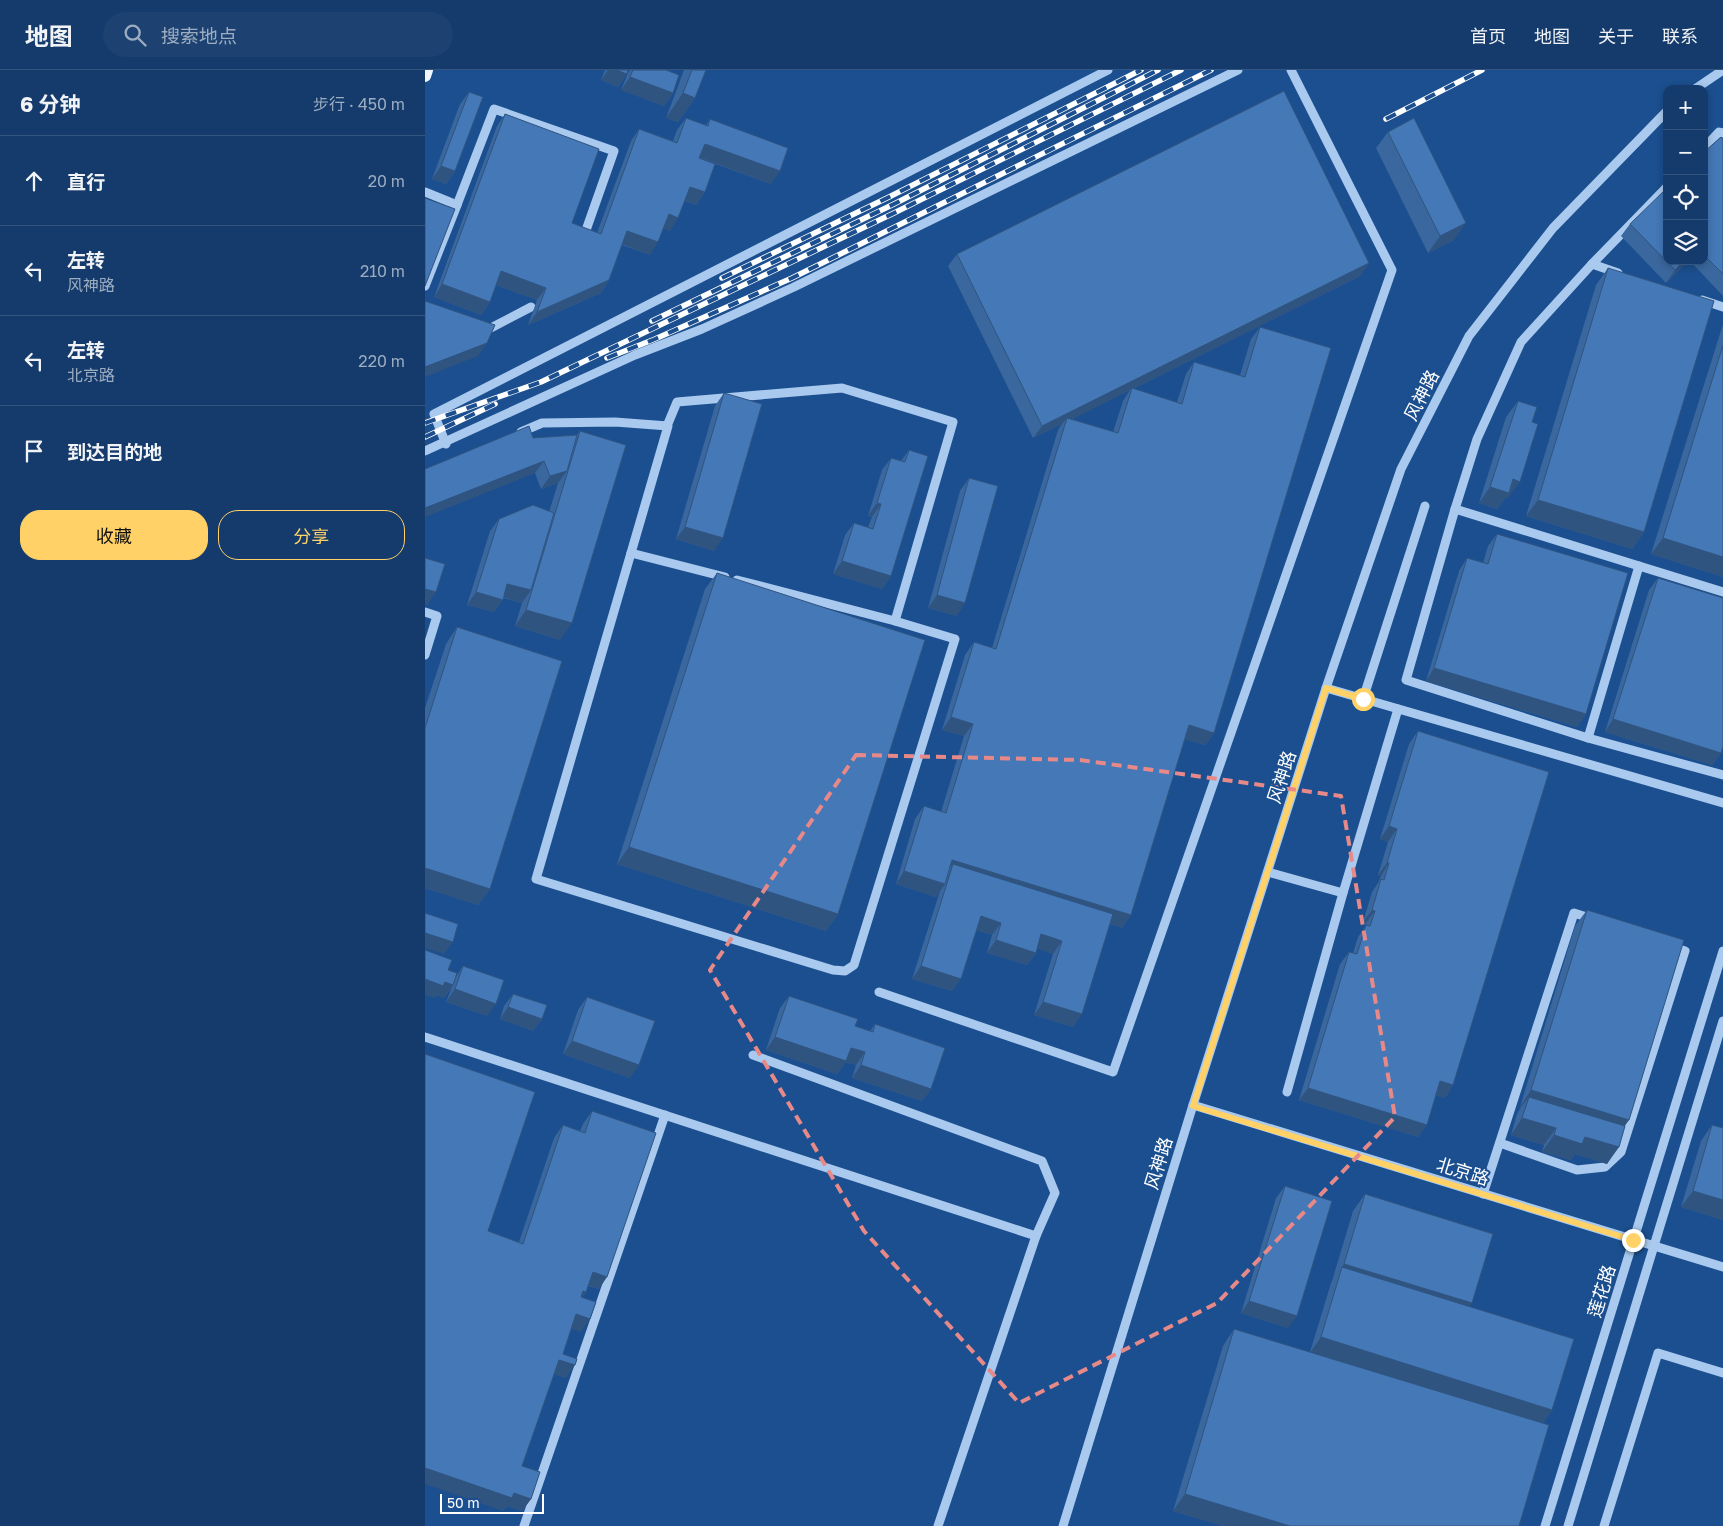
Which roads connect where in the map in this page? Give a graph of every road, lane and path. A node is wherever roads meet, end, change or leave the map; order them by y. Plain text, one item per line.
1 (427, 70) edge
2 (1108, 70) edge
3 (1238, 70) edge
4 (1291, 70) edge
5 (1723, 70) edge
6 (425, 76) edge
7 (1701, 85) edge
8 (1663, 115) edge
9 (1723, 133) edge
10 (1708, 144) edge
11 (1663, 190) edge
12 (425, 192) edge
13 (457, 205) junction
14 (585, 233) edge
15 (1592, 264) junction
16 (1629, 276) edge
17 (425, 286) edge
18 (1695, 298) edge
19 (531, 307) dead end
20 (1723, 307) edge
21 (477, 327) edge
22 (667, 426) junction
23 (515, 434) edge
24 (446, 444) junction
25 (425, 452) edge
26 (1425, 506) dead end
27 (1455, 509) junction
28 (631, 553) junction
29 (1639, 566) junction
30 (1723, 592) edge
31 (425, 612) edge
32 (895, 620) junction
33 (425, 655) edge
34 (1326, 688) junction
35 (1363, 699) junction
36 (1398, 709) junction
37 (1588, 738) junction
38 (1723, 774) edge
39 (1723, 803) edge
40 (1268, 872) junction
41 (1343, 893) junction
42 (1602, 922) edge
43 (1658, 942) edge
44 (1723, 951) edge
45 (879, 992) dead end
46 (1723, 1021) edge
47 (425, 1037) edge
48 (753, 1055) dead end
49 (1287, 1092) dead end
50 (1193, 1106) junction
51 (665, 1115) junction
52 (1500, 1143) junction
53 (1483, 1194) junction
54 (1036, 1236) junction
55 (1633, 1240) junction
56 (1653, 1246) junction
57 (1723, 1267) edge
58 (1723, 1373) edge
59 (524, 1526) edge
60 (938, 1526) edge
61 (1063, 1526) edge
62 (1545, 1526) edge
63 (1568, 1526) edge
64 (1604, 1526) edge

1 - 6 main road
2 - 24 street
3 - 24 street
4 - 45 street
5 - 7 street
8 - 34 street, 风神路
9 - 10 street
11 - 15 street
12 - 13 street
13 - 14 street
13 - 17 street
15 - 16 street
15 - 27 street
18 - 20 street
19 - 21 street
22 - 23 street
22 - 28 street
22 - 32 street
24 - 25 street
26 - 35 street
27 - 29 street
27 - 37 street
28 - 32 street
28 - 32 street
29 - 30 street
29 - 37 street
31 - 33 street
34 - 35 street
34 - 40 street, 风神路
35 - 36 street
36 - 39 street
36 - 41 street
37 - 38 street
40 - 41 street
40 - 50 street, 风神路
41 - 49 street
42 - 52 street
43 - 52 street
44 - 55 street, 莲花路
46 - 56 street, 莲花路
47 - 51 street
48 - 54 street
50 - 53 street, 北京路
50 - 61 street, 风神路
51 - 54 street
51 - 59 street
52 - 53 street
53 - 55 street, 北京路
54 - 60 street
55 - 56 street, 北京路
55 - 62 street, 莲花路
56 - 57 street, 北京路
56 - 63 street, 莲花路
58 - 64 street

